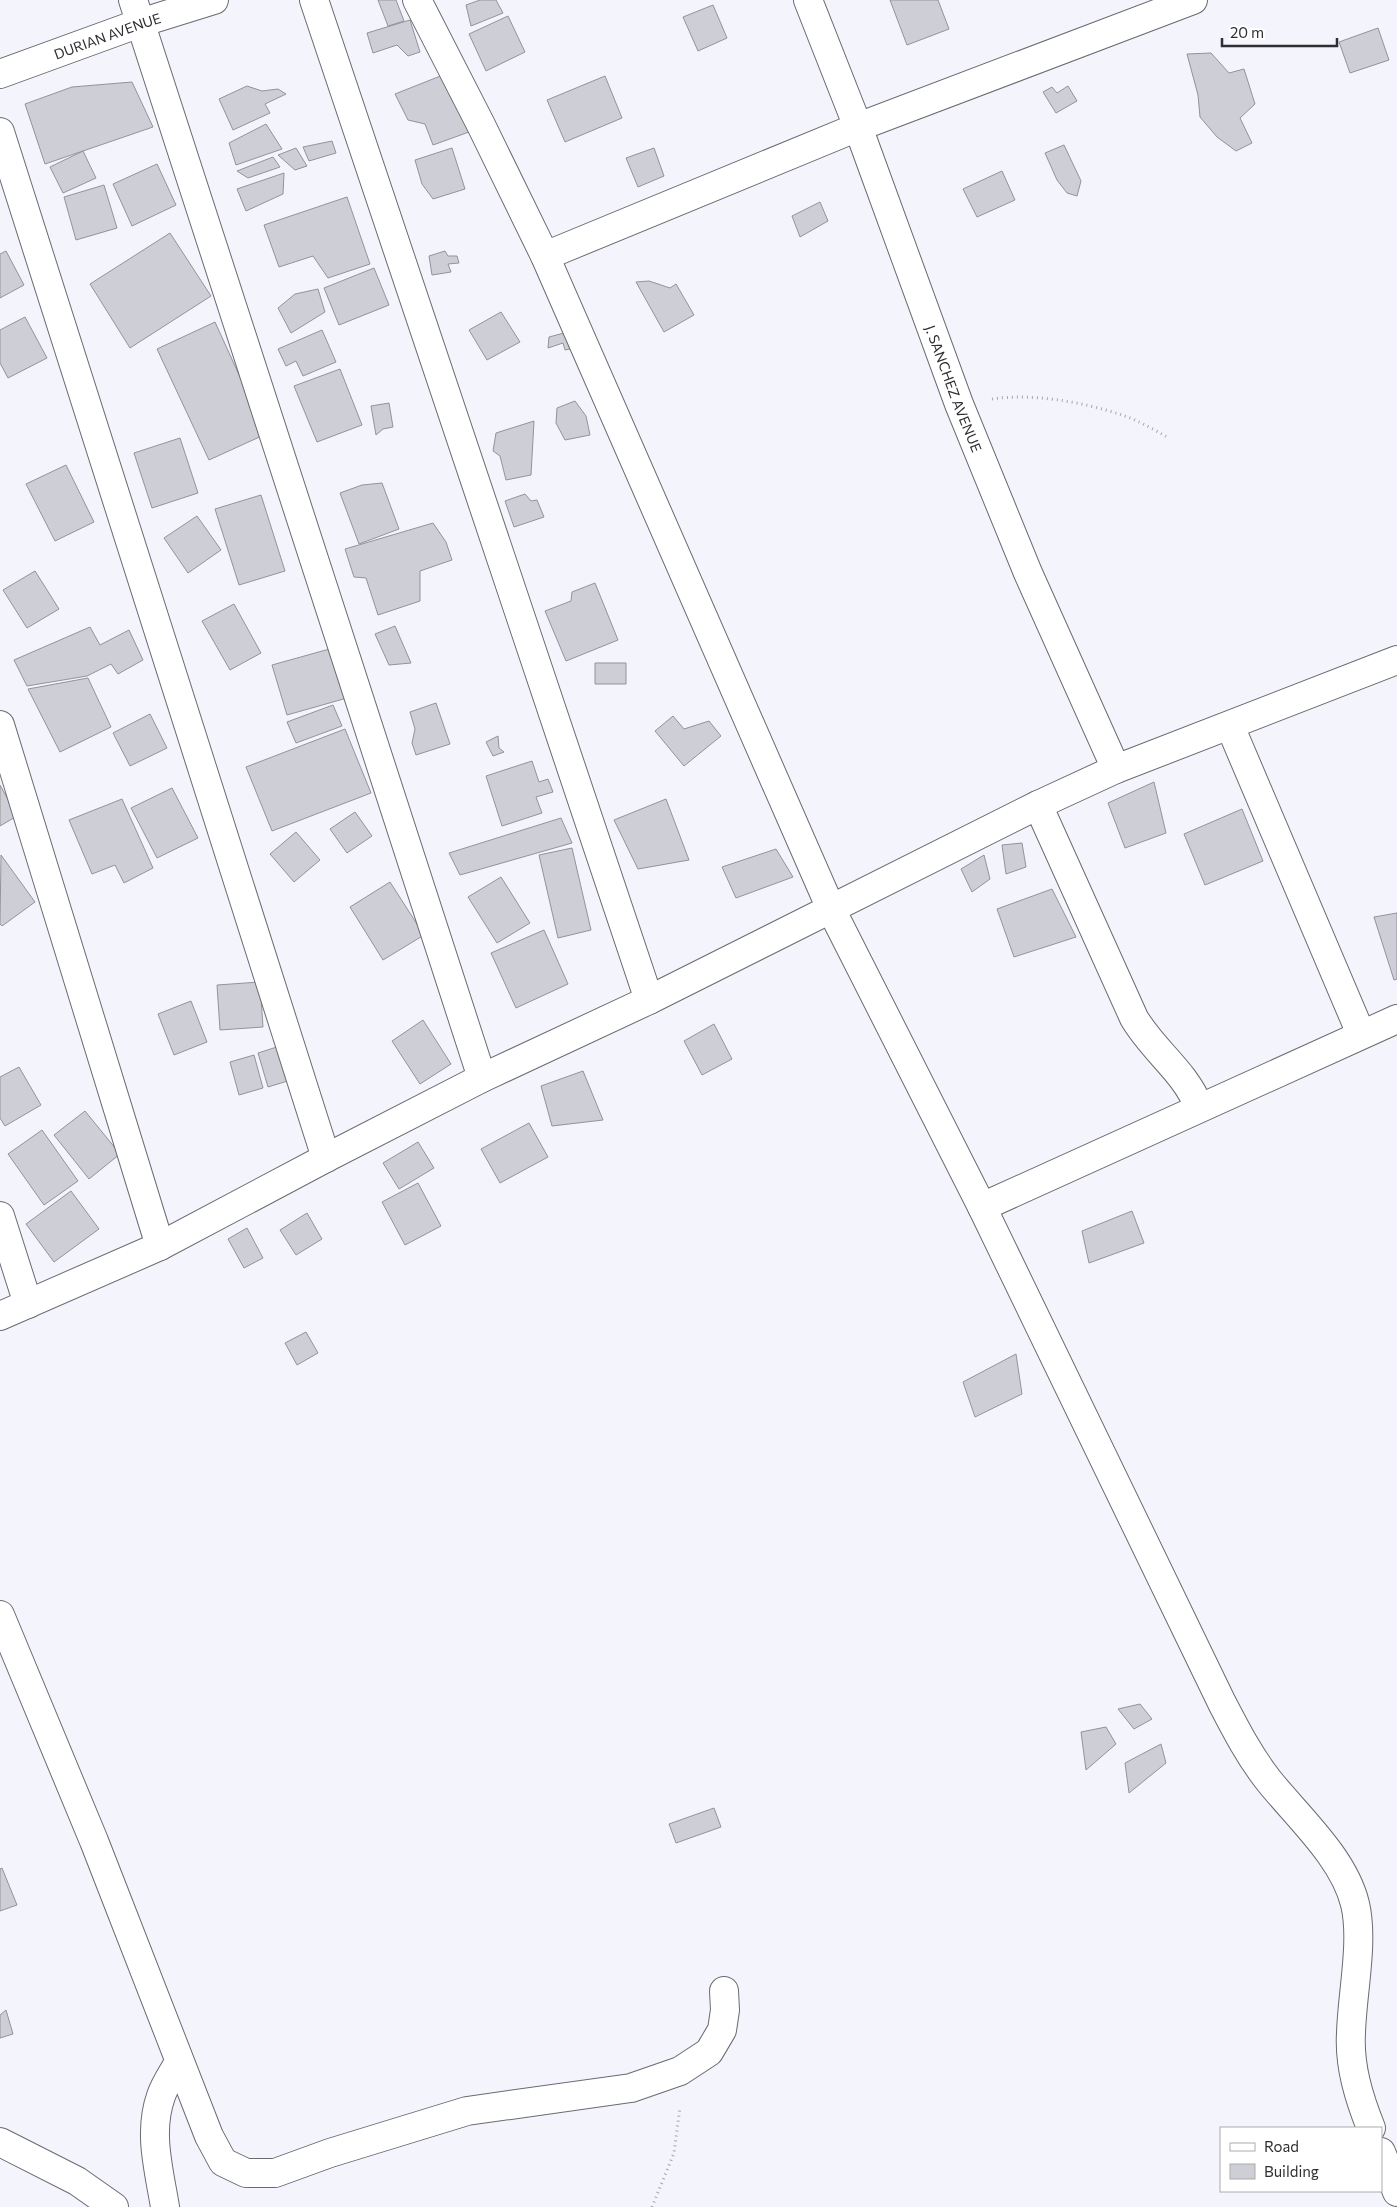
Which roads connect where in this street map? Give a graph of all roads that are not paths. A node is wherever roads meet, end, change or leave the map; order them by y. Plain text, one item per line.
1 (214, 0) edge
2 (314, 0) edge
3 (416, 0) edge
4 (808, 0) edge
5 (1193, 0) edge
6 (136, 11) edge
7 (0, 74) edge
8 (858, 127) junction
9 (0, 132) edge
10 (545, 256) junction
11 (1397, 660) edge
12 (0, 726) edge
13 (1230, 726) junction
14 (1116, 770) junction
15 (1038, 805) junction
16 (831, 909) junction
17 (649, 1000) junction
18 (1397, 1019) edge
19 (1361, 1034) junction
20 (482, 1078) junction
21 (1199, 1107) junction
22 (326, 1158) junction
23 (982, 1207) junction
24 (0, 1216) edge
25 (160, 1246) junction
26 (28, 1304) junction
27 (0, 1316) edge
28 (0, 1615) edge
29 (724, 1991) dead end
30 (179, 2062) junction
31 (1371, 2127) edge
32 (0, 2142) edge
33 (1382, 2154) edge
34 (1397, 2192) edge
35 (114, 2207) edge
36 (165, 2207) edge

1 - 6 street, DURIAN AVENUE
2 - 17 street
3 - 10 street
4 - 8 street, J. SANCHEZ AVENUE
5 - 8 street
6 - 7 street, DURIAN AVENUE
6 - 20 street
8 - 10 street
8 - 14 street, J. SANCHEZ AVENUE
9 - 22 street
10 - 16 street
11 - 13 street
12 - 25 street
13 - 14 street
13 - 19 street
14 - 15 street
15 - 16 street
15 - 21 street
16 - 17 street
16 - 23 street
17 - 20 street
18 - 19 street
19 - 21 street
20 - 22 street
21 - 23 street
22 - 25 street
23 - 31 street
24 - 26 street
25 - 26 street
26 - 27 street
28 - 30 street
29 - 30 street
30 - 36 street
32 - 35 street
33 - 34 street

